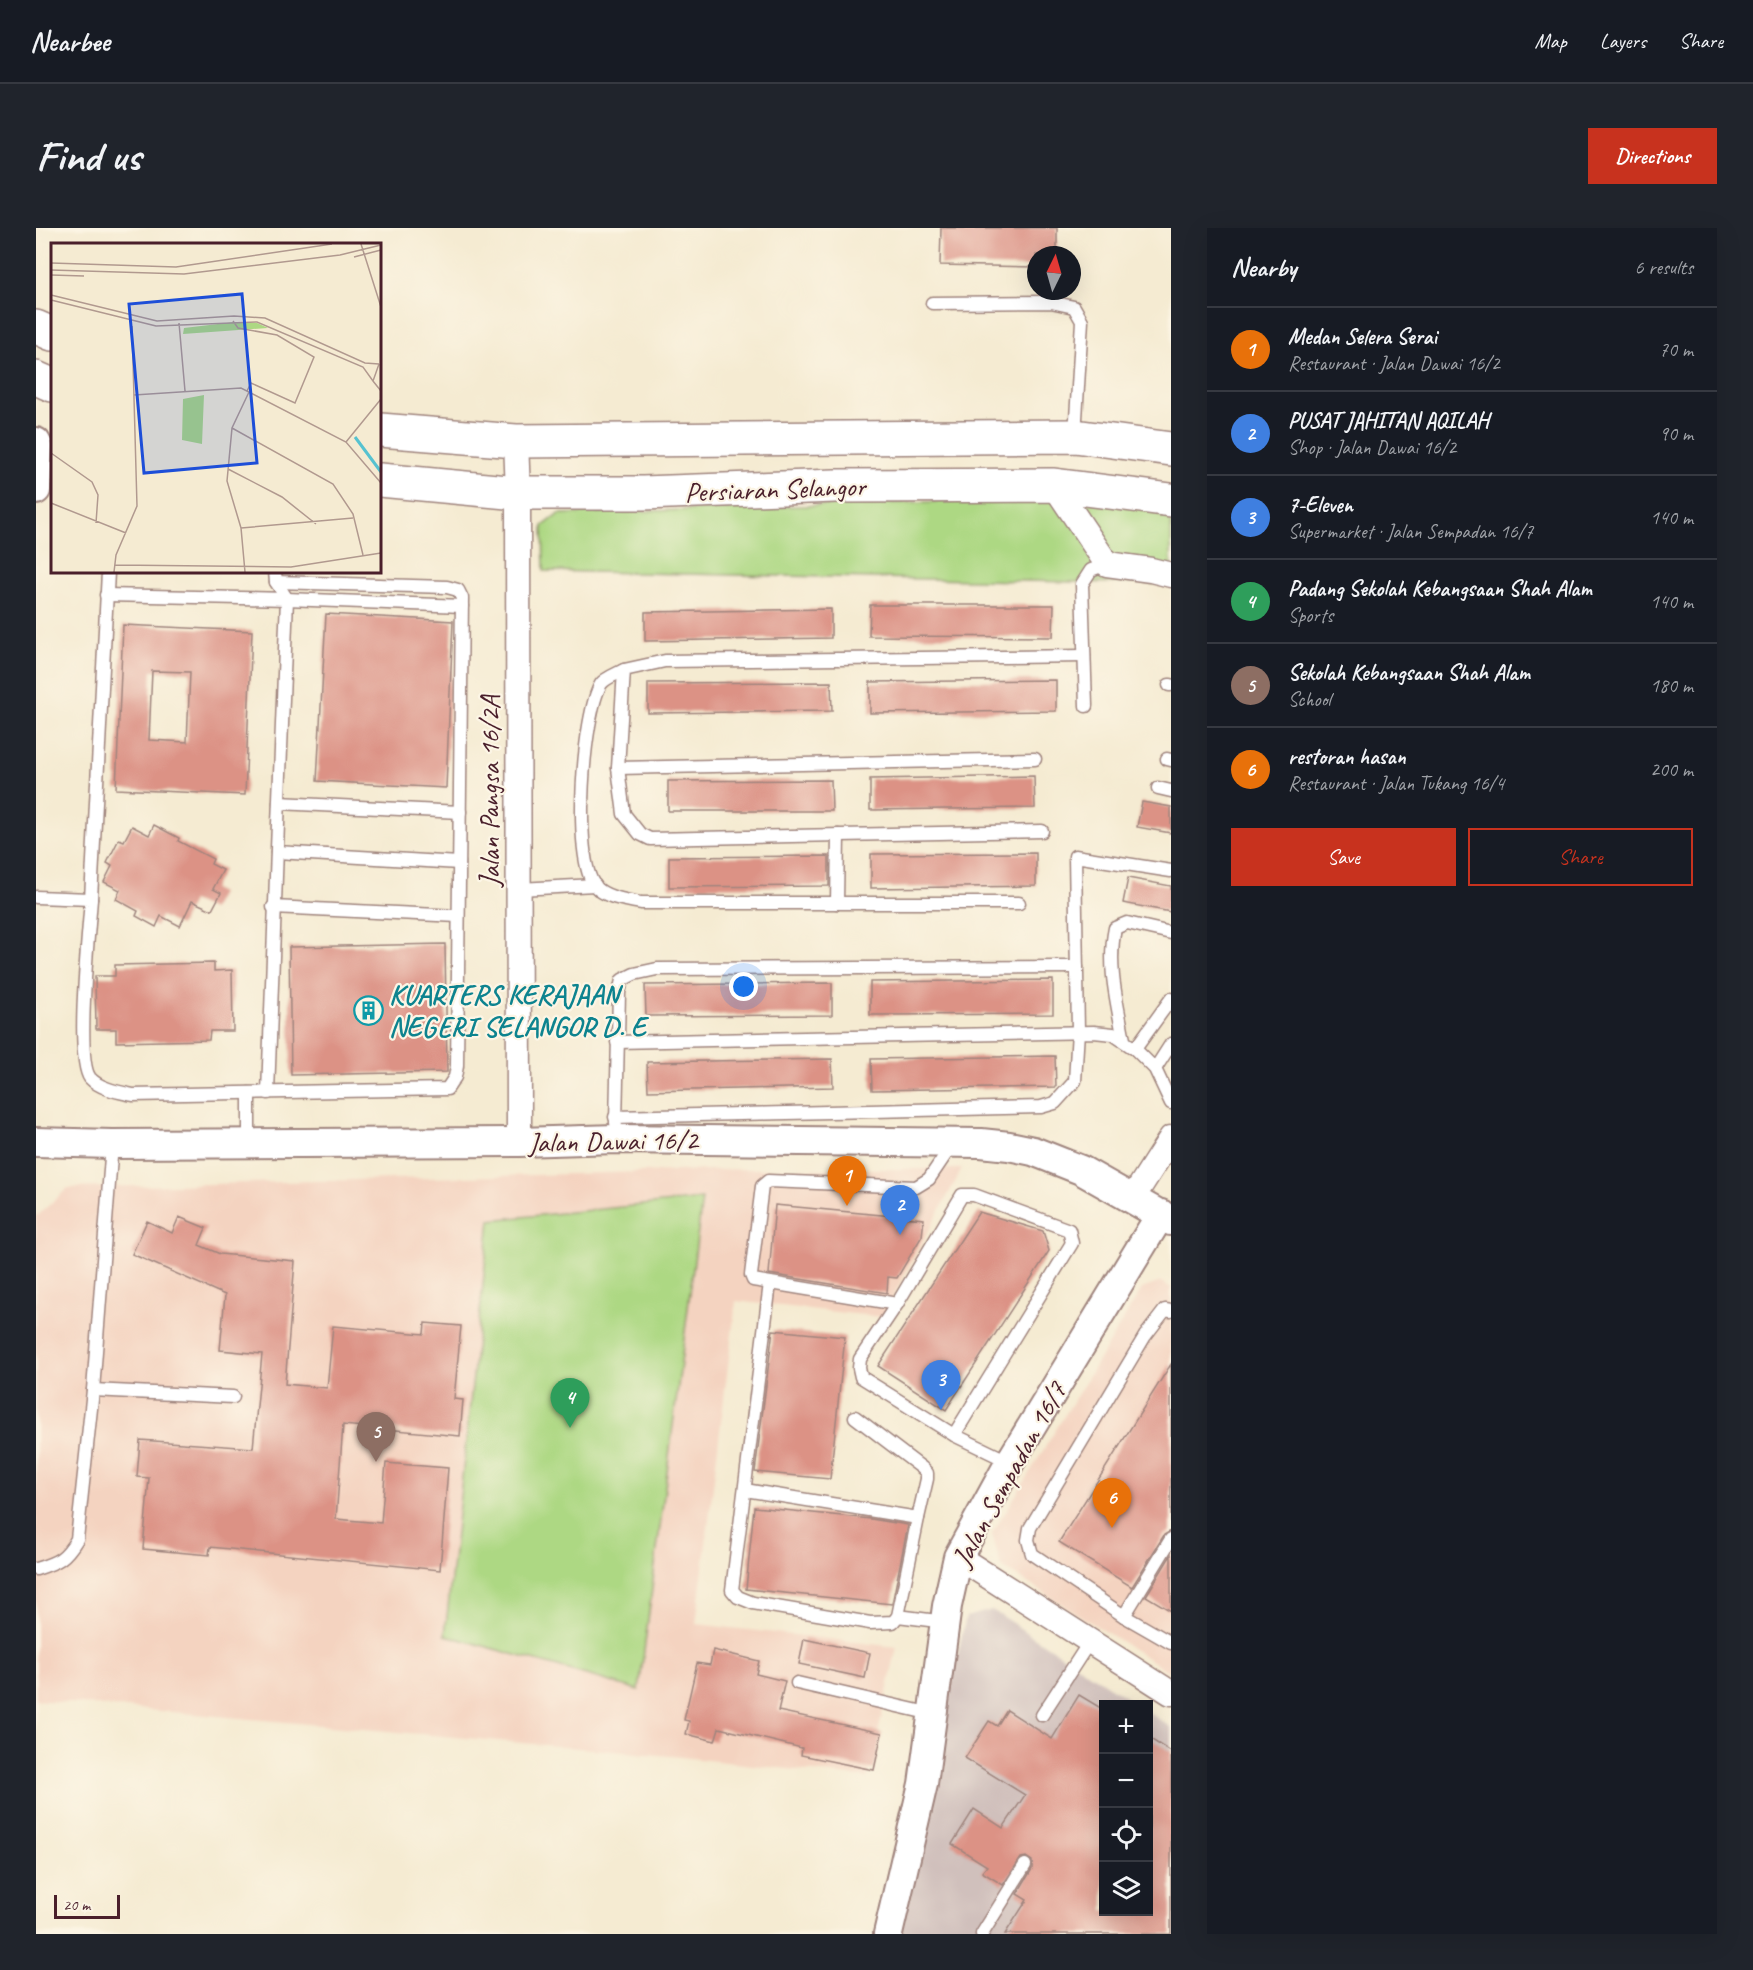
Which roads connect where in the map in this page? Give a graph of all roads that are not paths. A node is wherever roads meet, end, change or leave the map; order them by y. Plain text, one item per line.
1 (932, 303) dead end
2 (36, 327) edge
3 (51, 334) edge
4 (36, 378) edge
5 (51, 385) edge
6 (381, 430) edge
7 (1075, 436) junction
8 (516, 441) junction
9 (42, 442) edge
10 (1171, 449) edge
11 (381, 480) edge
12 (1054, 485) junction
13 (36, 490) edge
14 (518, 493) junction
15 (1171, 500) edge
16 (1107, 564) junction
17 (108, 573) edge
18 (1171, 575) edge
19 (275, 577) edge
20 (106, 595) junction
21 (287, 599) junction
22 (462, 606) junction
23 (1084, 656) junction
24 (624, 670) junction
25 (1086, 706) dead end
26 (1035, 759) dead end
27 (618, 768) junction
28 (1158, 788) dead end
29 (1171, 791) edge
30 (279, 803) junction
31 (460, 812) junction
32 (1042, 831) dead end
33 (838, 835) junction
34 (277, 852) junction
35 (459, 863) junction
36 (1171, 871) edge
37 (595, 885) junction
38 (519, 889) junction
39 (36, 897) edge
40 (91, 899) junction
41 (837, 903) junction
42 (1018, 903) dead end
43 (273, 907) junction
44 (458, 916) junction
45 (1171, 933) edge
46 (1077, 967) junction
47 (1171, 999) edge
48 (1078, 1031) junction
49 (1124, 1040) junction
50 (617, 1042) junction
51 (1171, 1044) edge
52 (1135, 1049) junction
53 (1155, 1069) junction
54 (249, 1093) junction
55 (268, 1093) junction
56 (1171, 1103) edge
57 (616, 1128) junction
58 (1171, 1138) edge
59 (36, 1142) edge
60 (519, 1142) junction
61 (954, 1142) junction
62 (249, 1143) junction
63 (112, 1144) junction
64 (1132, 1199) junction
65 (1166, 1218) edge
66 (770, 1282) junction
67 (897, 1304) junction
68 (1171, 1311) edge
69 (93, 1390) junction
70 (233, 1397) dead end
71 (855, 1417) dead end
72 (954, 1435) junction
73 (1010, 1462) junction
74 (745, 1490) junction
75 (918, 1518) junction
76 (1171, 1539) edge
77 (958, 1557) junction
78 (36, 1569) edge
79 (898, 1616) junction
80 (1124, 1616) junction
81 (945, 1622) junction
82 (1090, 1641) junction
83 (1171, 1643) edge
84 (797, 1683) dead end
85 (1171, 1693) edge
86 (932, 1714) junction
87 (1042, 1715) dead end
88 (1025, 1865) dead end
89 (888, 1934) edge
90 (982, 1934) edge

1 - 7 lane
2 - 3 main road
4 - 5 main road
6 - 8 main road, Persiaran Selangor
7 - 8 main road, Persiaran Selangor
7 - 10 main road, Persiaran Selangor
8 - 14 street, Jalan Pangsa 16/2A
9 - 13 street
11 - 14 main road, Persiaran Selangor
12 - 14 main road, Persiaran Selangor
12 - 15 main road, Persiaran Selangor
12 - 16 street
14 - 38 street, Jalan Pangsa 16/2A
16 - 18 street
16 - 23 lane
17 - 20 lane
19 - 21 lane
19 - 22 lane
20 - 21 lane
20 - 40 lane
21 - 22 lane
21 - 30 lane
22 - 31 lane
23 - 24 lane
23 - 25 lane
24 - 27 lane
24 - 37 lane
26 - 27 lane
27 - 33 lane
28 - 29 lane
30 - 31 lane
30 - 34 lane
31 - 35 lane
32 - 33 lane
33 - 41 lane
34 - 35 lane
34 - 43 lane
35 - 44 lane
36 - 46 lane
37 - 38 lane
37 - 41 lane
38 - 60 street, Jalan Pangsa 16/2A
39 - 40 lane
40 - 54 lane
41 - 42 lane
43 - 44 lane
43 - 55 lane
44 - 55 lane
45 - 49 lane
46 - 48 lane
46 - 50 lane
47 - 52 lane
48 - 49 lane
48 - 50 lane
48 - 57 lane
49 - 52 lane
50 - 57 lane
51 - 53 lane
52 - 53 lane
53 - 56 lane
54 - 55 lane
54 - 62 lane
57 - 60 street, Jalan Dawai 16/2
57 - 61 street, Jalan Dawai 16/2
58 - 64 street
59 - 63 street, Jalan Dawai 16/2
60 - 62 street, Jalan Dawai 16/2
61 - 64 street, Jalan Dawai 16/2
61 - 66 lane
62 - 63 street, Jalan Dawai 16/2
63 - 69 lane
64 - 65 street, Jalan Dawai 16/2
65 - 73 street, Jalan Sempadan 16/7
66 - 67 lane
66 - 74 lane
67 - 72 lane
67 - 72 lane
68 - 80 lane
69 - 70 lane
69 - 78 lane
71 - 75 lane
72 - 73 lane
73 - 77 street, Jalan Sempadan 16/7
74 - 75 lane
74 - 79 lane
75 - 79 lane
76 - 80 lane
77 - 81 street, Jalan Sempadan 16/7
77 - 82 street
79 - 81 lane
80 - 83 lane
81 - 86 street, Jalan Sempadan 16/7
82 - 85 street
82 - 87 lane
84 - 86 lane
86 - 89 street, Jalan Sempadan 16/7
88 - 90 lane

